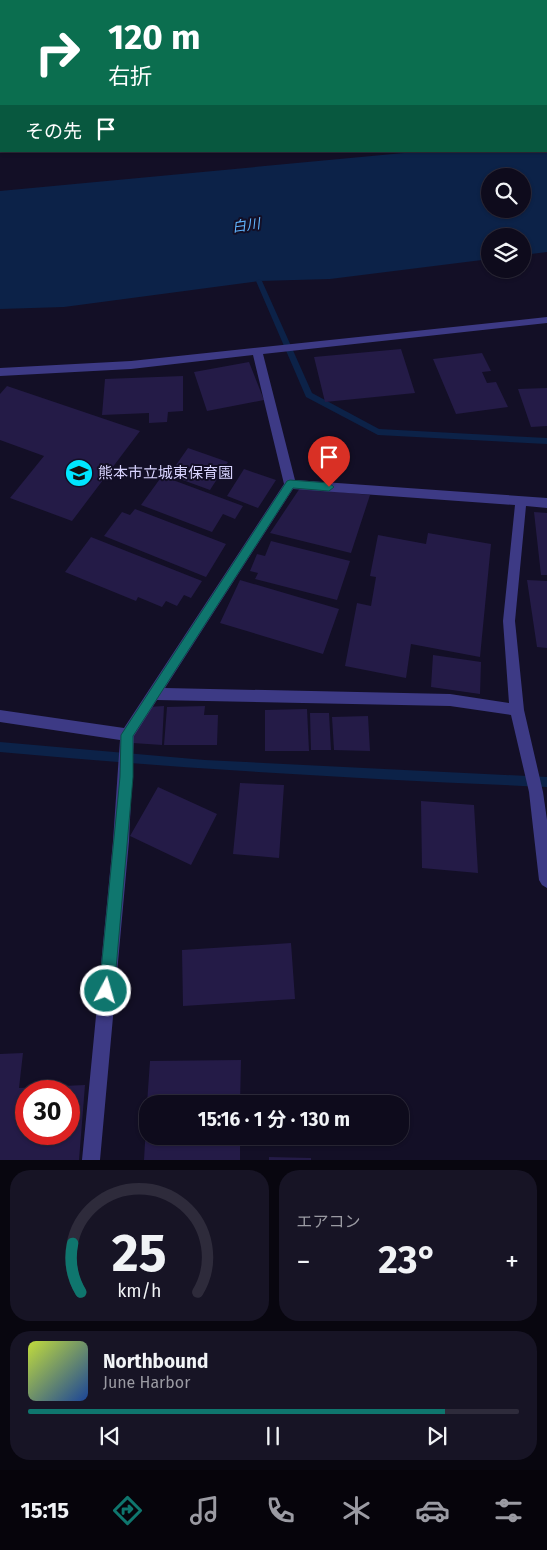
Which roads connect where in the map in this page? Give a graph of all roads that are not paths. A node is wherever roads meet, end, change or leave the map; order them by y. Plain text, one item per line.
1 (547, 320) edge
2 (258, 353) junction
3 (0, 372) edge
4 (290, 484) junction
5 (521, 502) junction
6 (547, 503) edge
7 (154, 694) junction
8 (517, 710) junction
9 (0, 716) edge
10 (127, 735) junction
11 (547, 880) edge
12 (90, 1160) edge

1 - 2 street
2 - 3 street
2 - 4 street
4 - 5 street
4 - 7 street
5 - 6 street
5 - 8 street
7 - 8 street
7 - 10 street
8 - 11 street
9 - 10 street
10 - 12 street

